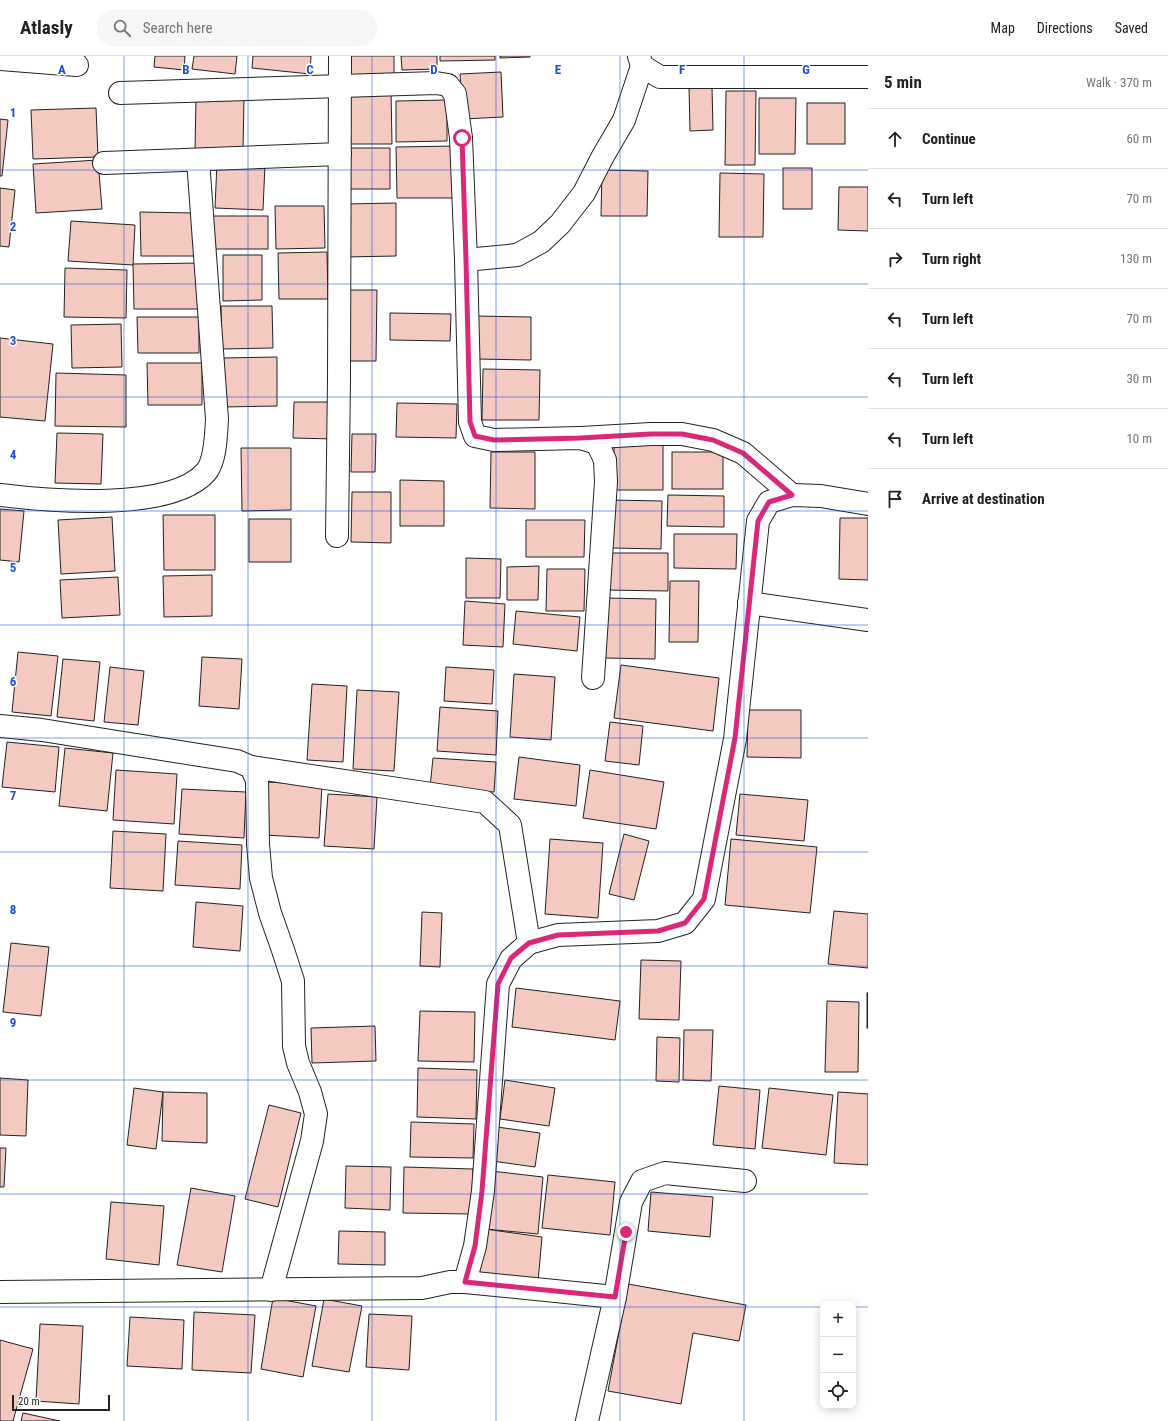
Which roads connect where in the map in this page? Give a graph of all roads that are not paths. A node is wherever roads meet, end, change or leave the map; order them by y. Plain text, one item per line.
1 (340, 56) edge
2 (0, 59) edge
3 (641, 61) edge
4 (76, 65) dead end
5 (868, 77) edge
6 (340, 86) junction
7 (120, 93) dead end
8 (340, 154) junction
9 (198, 160) junction
10 (104, 163) dead end
11 (466, 260) junction
12 (580, 438) junction
13 (0, 495) edge
14 (792, 495) junction
15 (868, 504) edge
16 (337, 536) dead end
17 (749, 603) junction
18 (868, 620) edge
19 (593, 678) dead end
20 (0, 726) edge
21 (251, 767) junction
22 (529, 943) junction
23 (745, 1181) dead end
24 (465, 1282) junction
25 (271, 1290) junction
26 (0, 1292) edge
27 (615, 1297) junction
28 (587, 1421) edge

1 - 6 street
2 - 4 street
3 - 5 street
3 - 11 street
6 - 7 street
6 - 8 street
6 - 11 street
8 - 9 street
8 - 16 street
9 - 10 street
9 - 13 street
11 - 12 street
12 - 14 street
12 - 19 street
14 - 15 street
14 - 17 street
17 - 18 street
17 - 22 street
20 - 21 street
21 - 22 street
21 - 25 street
22 - 24 street
23 - 27 street
24 - 25 street
24 - 27 street
25 - 26 street
27 - 28 street

